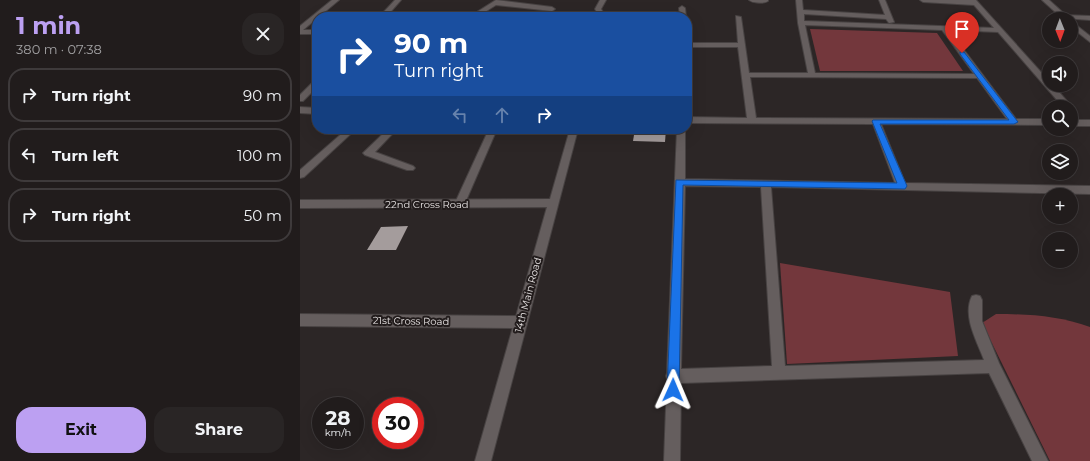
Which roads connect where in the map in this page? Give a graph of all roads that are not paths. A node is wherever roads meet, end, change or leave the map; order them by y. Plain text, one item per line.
1 (336, 0) edge
2 (398, 0) edge
3 (603, 0) edge
4 (752, 0) edge
5 (766, 0) edge
6 (799, 0) edge
7 (882, 0) edge
8 (922, 0) edge
9 (1046, 0) edge
10 (974, 1) edge
11 (497, 2) edge
12 (682, 8) dead end
13 (552, 9) dead end
14 (322, 12) edge
15 (387, 12) edge
16 (480, 12) edge
17 (600, 12) edge
18 (682, 12) edge
19 (800, 12) junction
20 (1059, 12) edge
21 (738, 17) dead end
22 (888, 17) junction
23 (1078, 18) edge
24 (1090, 18) edge
25 (312, 21) edge
26 (801, 23) junction
27 (893, 27) junction
28 (944, 28) junction
29 (1078, 29) edge
30 (1000, 30) junction
31 (300, 31) edge
32 (312, 32) edge
33 (1090, 40) edge
34 (692, 45) edge
35 (742, 45) junction
36 (746, 75) junction
37 (812, 75) junction
38 (979, 76) junction
39 (312, 88) edge
40 (300, 99) edge
41 (1062, 100) edge
42 (300, 110) edge
43 (312, 111) edge
44 (1078, 117) edge
45 (692, 120) edge
46 (752, 121) junction
47 (876, 121) junction
48 (1014, 122) junction
49 (1042, 122) edge
50 (1086, 123) edge
51 (346, 134) edge
52 (388, 134) edge
53 (491, 134) edge
54 (573, 134) edge
55 (681, 134) edge
56 (410, 168) dead end
57 (301, 175) edge
58 (679, 182) junction
59 (766, 184) junction
60 (902, 186) junction
61 (1090, 190) edge
62 (554, 203) junction
63 (300, 204) edge
64 (460, 204) junction
65 (976, 300) dead end
66 (300, 320) edge
67 (521, 322) junction
68 (993, 366) junction
69 (779, 372) junction
70 (674, 376) junction
71 (483, 461) edge
72 (672, 461) edge
73 (1040, 461) edge

1 - 14 street
2 - 15 street
3 - 17 street
4 - 5 street
6 - 19 street
7 - 22 street
8 - 10 street
9 - 20 street
10 - 30 street
11 - 13 street
11 - 16 street
12 - 18 street
19 - 22 street
19 - 26 street
21 - 35 street
22 - 27 street
23 - 24 street
25 - 31 street
26 - 27 street
26 - 37 street
27 - 28 street
28 - 30 street
28 - 38 street
29 - 33 street
30 - 41 street
31 - 32 street
34 - 35 street
35 - 36 street
36 - 37 street
36 - 46 street
37 - 38 street
38 - 48 street
39 - 40 street
42 - 43 street
44 - 50 street
45 - 46 street
46 - 47 street
47 - 48 street
47 - 60 street
48 - 49 street
51 - 57 street
52 - 56 street
53 - 64 street
54 - 62 street, 14th Main Road
55 - 58 street
58 - 59 street
58 - 70 street
59 - 60 street
59 - 69 street
60 - 61 street
62 - 64 street, 22nd Cross Road
62 - 67 street, 14th Main Road
63 - 64 street, 22nd Cross Road
65 - 68 street
66 - 67 street, 21st Cross Road
67 - 71 street, 14th Main Road
68 - 69 street
68 - 73 street
69 - 70 street
70 - 72 street

